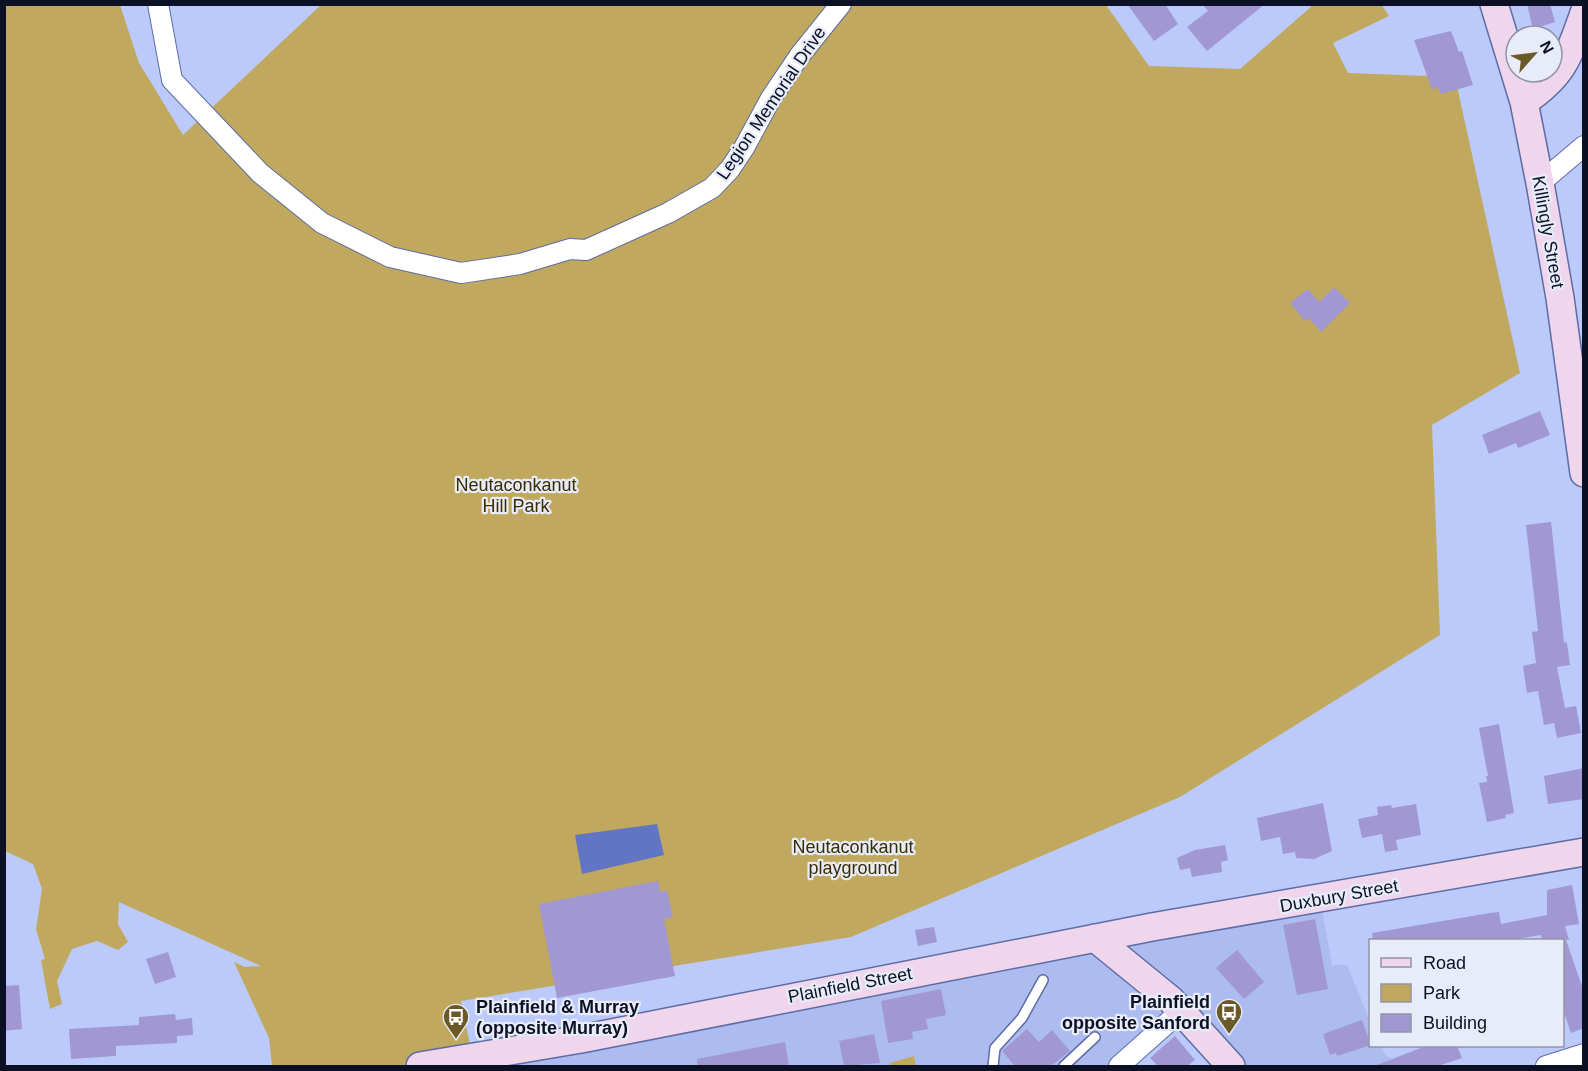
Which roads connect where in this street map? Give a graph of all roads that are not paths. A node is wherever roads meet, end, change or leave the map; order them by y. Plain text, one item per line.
1 (158, 4) edge
2 (841, 4) edge
3 (1494, 4) edge
4 (1584, 13) edge
5 (1524, 102) junction
6 (1584, 146) edge
7 (1540, 183) junction
8 (1584, 473) edge
9 (1584, 852) edge
10 (1095, 938) junction
11 (1043, 980) dead end
12 (1182, 1010) junction
13 (1095, 1037) dead end
14 (1584, 1053) edge
15 (420, 1066) edge
16 (993, 1066) edge
17 (1064, 1066) edge
18 (1119, 1066) edge
19 (1231, 1066) edge
20 (1546, 1066) edge

1 - 2 street, Legion Memorial Drive
3 - 5 main road, Killingly Street
4 - 5 main road
5 - 7 main road, Killingly Street
6 - 7 street
7 - 8 main road, Killingly Street
9 - 10 main road, Duxbury Street
10 - 12 main road
10 - 15 main road, Plainfield Street
11 - 16 lane
12 - 18 street
12 - 19 main road
13 - 17 lane
14 - 20 street

